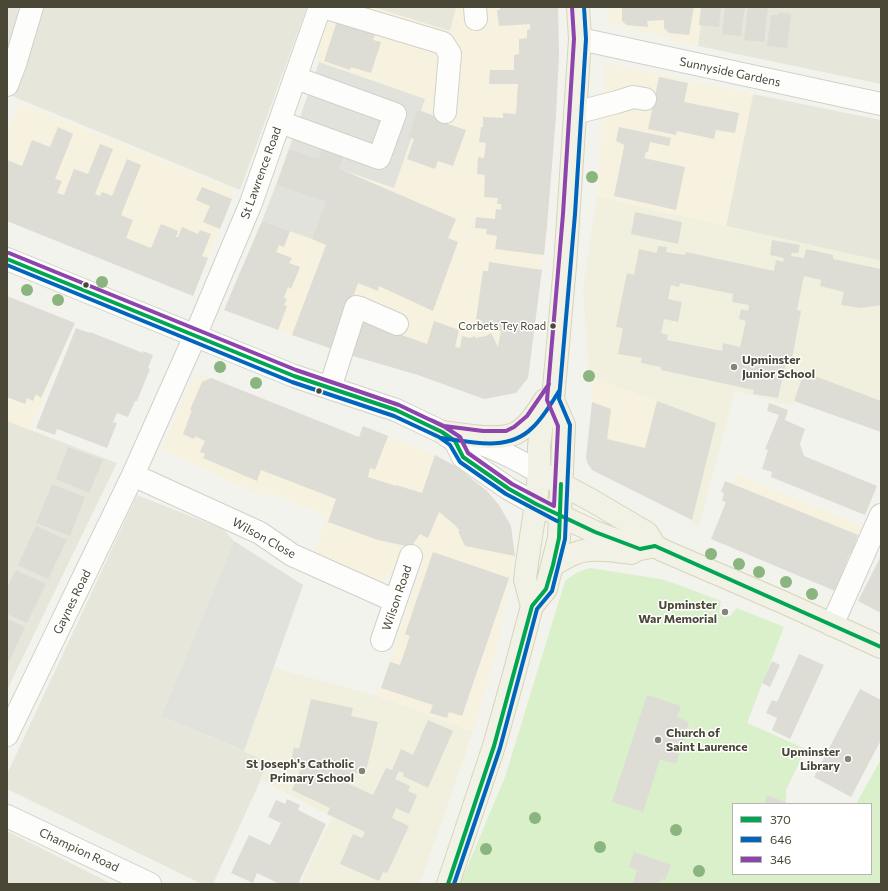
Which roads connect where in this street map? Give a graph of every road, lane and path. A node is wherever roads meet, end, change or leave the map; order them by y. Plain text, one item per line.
1 (32, 7) edge
2 (322, 7) edge
3 (578, 7) edge
4 (580, 39) junction
5 (296, 78) junction
6 (7, 85) edge
7 (645, 99) dead end
8 (881, 104) edge
9 (445, 112) dead end
10 (575, 112) junction
11 (280, 122) junction
12 (7, 259) edge
13 (397, 324) dead end
14 (195, 336) junction
15 (330, 388) junction
16 (554, 394) junction
17 (449, 437) junction
18 (539, 472) junction
19 (133, 475) junction
20 (561, 484) junction
21 (536, 504) junction
22 (881, 515) edge
23 (560, 516) junction
24 (659, 548) junction
25 (411, 556) dead end
26 (553, 565) junction
27 (396, 601) junction
28 (532, 606) junction
29 (832, 625) junction
30 (382, 640) dead end
31 (881, 647) edge
32 (7, 735) edge
33 (7, 816) edge
34 (150, 884) edge
35 (448, 884) edge

1 - 6 street
2 - 5 street, St Lawrence Road
2 - 9 street
3 - 4 main road
4 - 8 street, Sunnyside Gardens
4 - 10 main road
5 - 11 street, St Lawrence Road
5 - 11 street
7 - 10 street
10 - 16 main road
11 - 14 street, St Lawrence Road
12 - 14 street
13 - 15 street
14 - 15 street
14 - 19 street, Gaynes Road
15 - 17 street
16 - 17 main road
16 - 18 main road
16 - 20 main road
17 - 18 street
17 - 21 street
18 - 20 main road
18 - 21 main road
19 - 27 street, Wilson Close
19 - 32 street, Gaynes Road
20 - 23 main road
20 - 24 main road
21 - 23 main road
21 - 28 main road
22 - 29 street
23 - 24 main road
23 - 26 main road
24 - 26 main road
24 - 29 main road
25 - 27 street, Wilson Road
26 - 28 main road
27 - 30 street, Wilson Road
28 - 35 main road
29 - 31 main road
33 - 34 street, Champion Road

